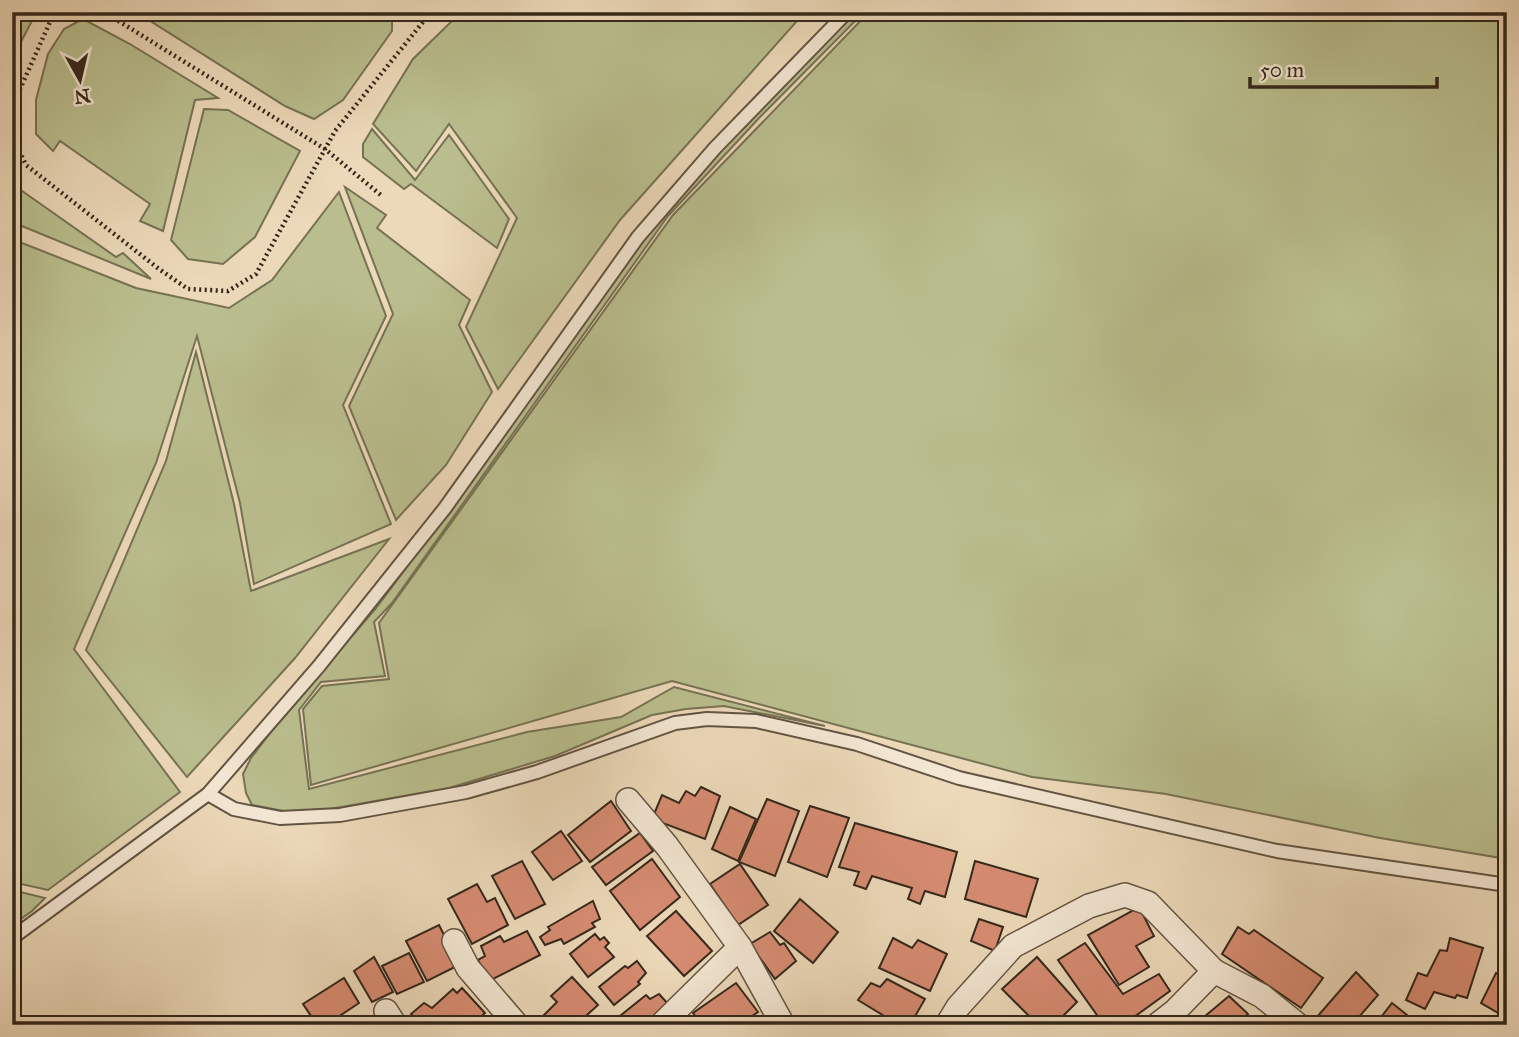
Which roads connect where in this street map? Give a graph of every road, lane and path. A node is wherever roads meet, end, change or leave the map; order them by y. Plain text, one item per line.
1 (56, 12) edge
2 (104, 12) edge
3 (421, 12) edge
4 (434, 12) edge
5 (847, 12) edge
6 (427, 17) junction
7 (12, 134) edge
8 (325, 149) junction
9 (382, 196) dead end
10 (208, 794) junction
11 (628, 800) dead end
12 (1507, 885) edge
13 (12, 938) edge
14 (453, 942) dead end
15 (740, 947) junction
16 (1214, 971) junction
17 (1173, 1020) edge
18 (517, 1025) edge
19 (661, 1025) edge
20 (783, 1025) edge
21 (947, 1025) edge
22 (1297, 1025) edge

1 - 7 path
2 - 8 path
3 - 6 path
4 - 6 path
5 - 10 lane
6 - 8 path
7 - 8 path
8 - 9 path
10 - 12 lane
10 - 13 lane
11 - 15 street
14 - 18 street
15 - 19 street
15 - 20 street
16 - 17 street
16 - 21 street
16 - 22 street

